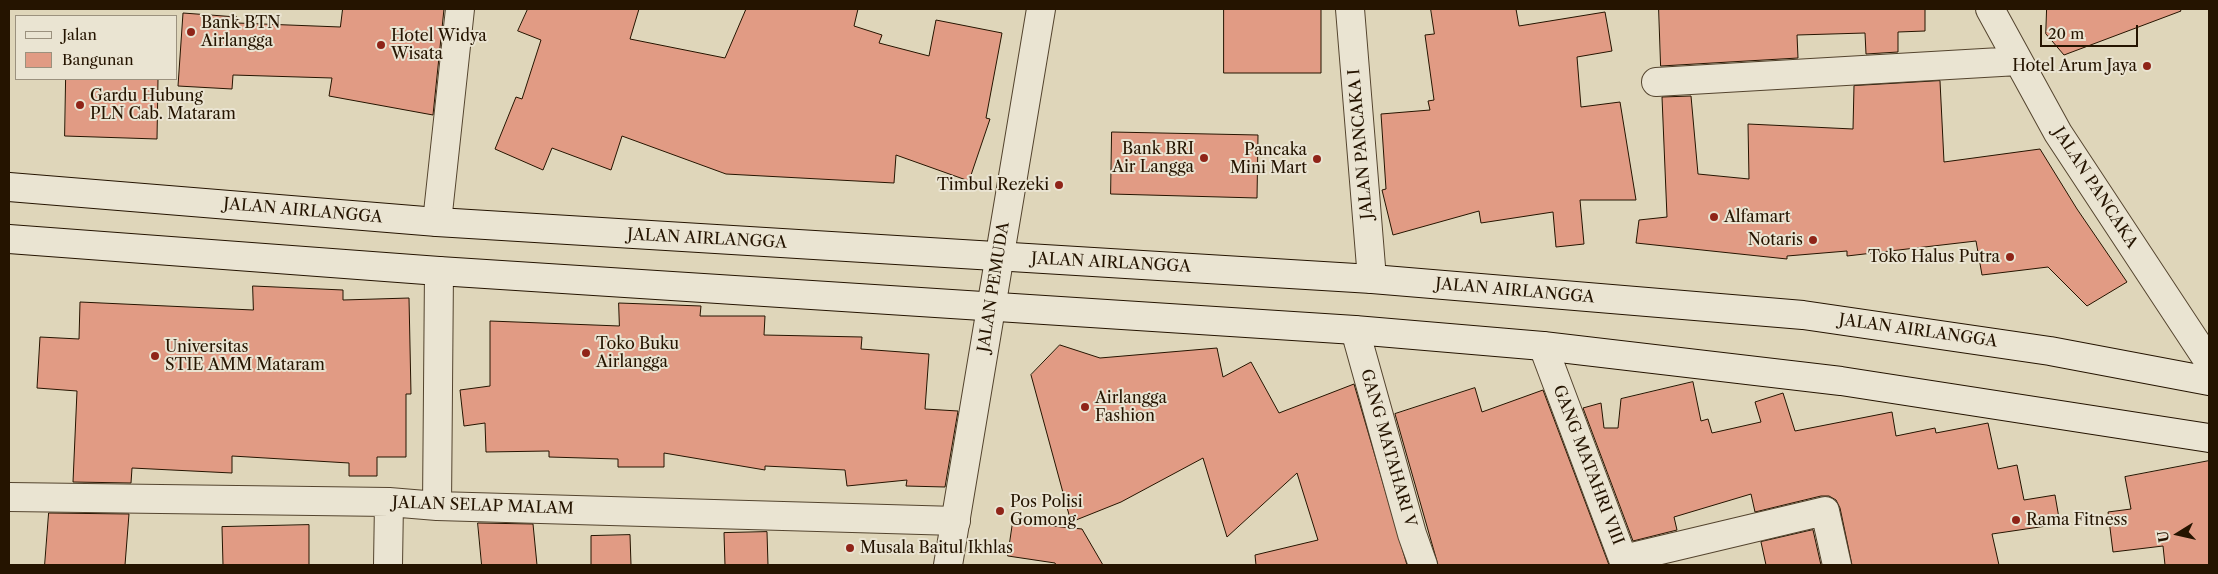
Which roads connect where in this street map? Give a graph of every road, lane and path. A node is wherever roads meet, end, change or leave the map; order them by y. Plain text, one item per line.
1 (460, 9) edge
2 (1041, 9) edge
3 (1350, 9) edge
4 (1990, 9) edge
5 (2018, 61) junction
6 (1656, 82) dead end
7 (9, 187) edge
8 (437, 222) junction
9 (9, 240) edge
10 (999, 256) junction
11 (439, 271) junction
12 (1372, 279) junction
13 (991, 307) junction
14 (1355, 330) junction
15 (1543, 346) junction
16 (2209, 362) edge
17 (2209, 381) edge
18 (2209, 438) edge
19 (9, 498) edge
20 (389, 502) junction
21 (437, 506) junction
22 (956, 521) junction
23 (1624, 562) edge
24 (388, 565) edge
25 (948, 565) edge
26 (1423, 565) edge
27 (1837, 565) edge

1 - 8 main road
2 - 10 main road, JALAN PEMUDA
3 - 12 main road, JALAN PANCAKA I
4 - 5 main road, JALAN PANCAKA
5 - 6 main road
5 - 16 main road, JALAN PANCAKA
7 - 8 main road, JALAN AIRLANGGA
8 - 10 main road, JALAN AIRLANGGA
9 - 11 main road
10 - 12 main road, JALAN AIRLANGGA
10 - 13 main road, JALAN PEMUDA
11 - 13 main road
11 - 21 main road
12 - 17 main road, JALAN AIRLANGGA
13 - 14 main road
13 - 22 main road, JALAN PEMUDA
14 - 15 main road
14 - 26 main road, GANG MATAHARI V
15 - 18 main road
15 - 23 main road, GANG MATAHRI VIII
19 - 20 main road, JALAN SELAP MALAM
20 - 21 main road, JALAN SELAP MALAM
20 - 24 main road
21 - 22 main road, JALAN SELAP MALAM
22 - 25 main road, JALAN PEMUDA
23 - 27 main road, GANG MATAHRI VIII

